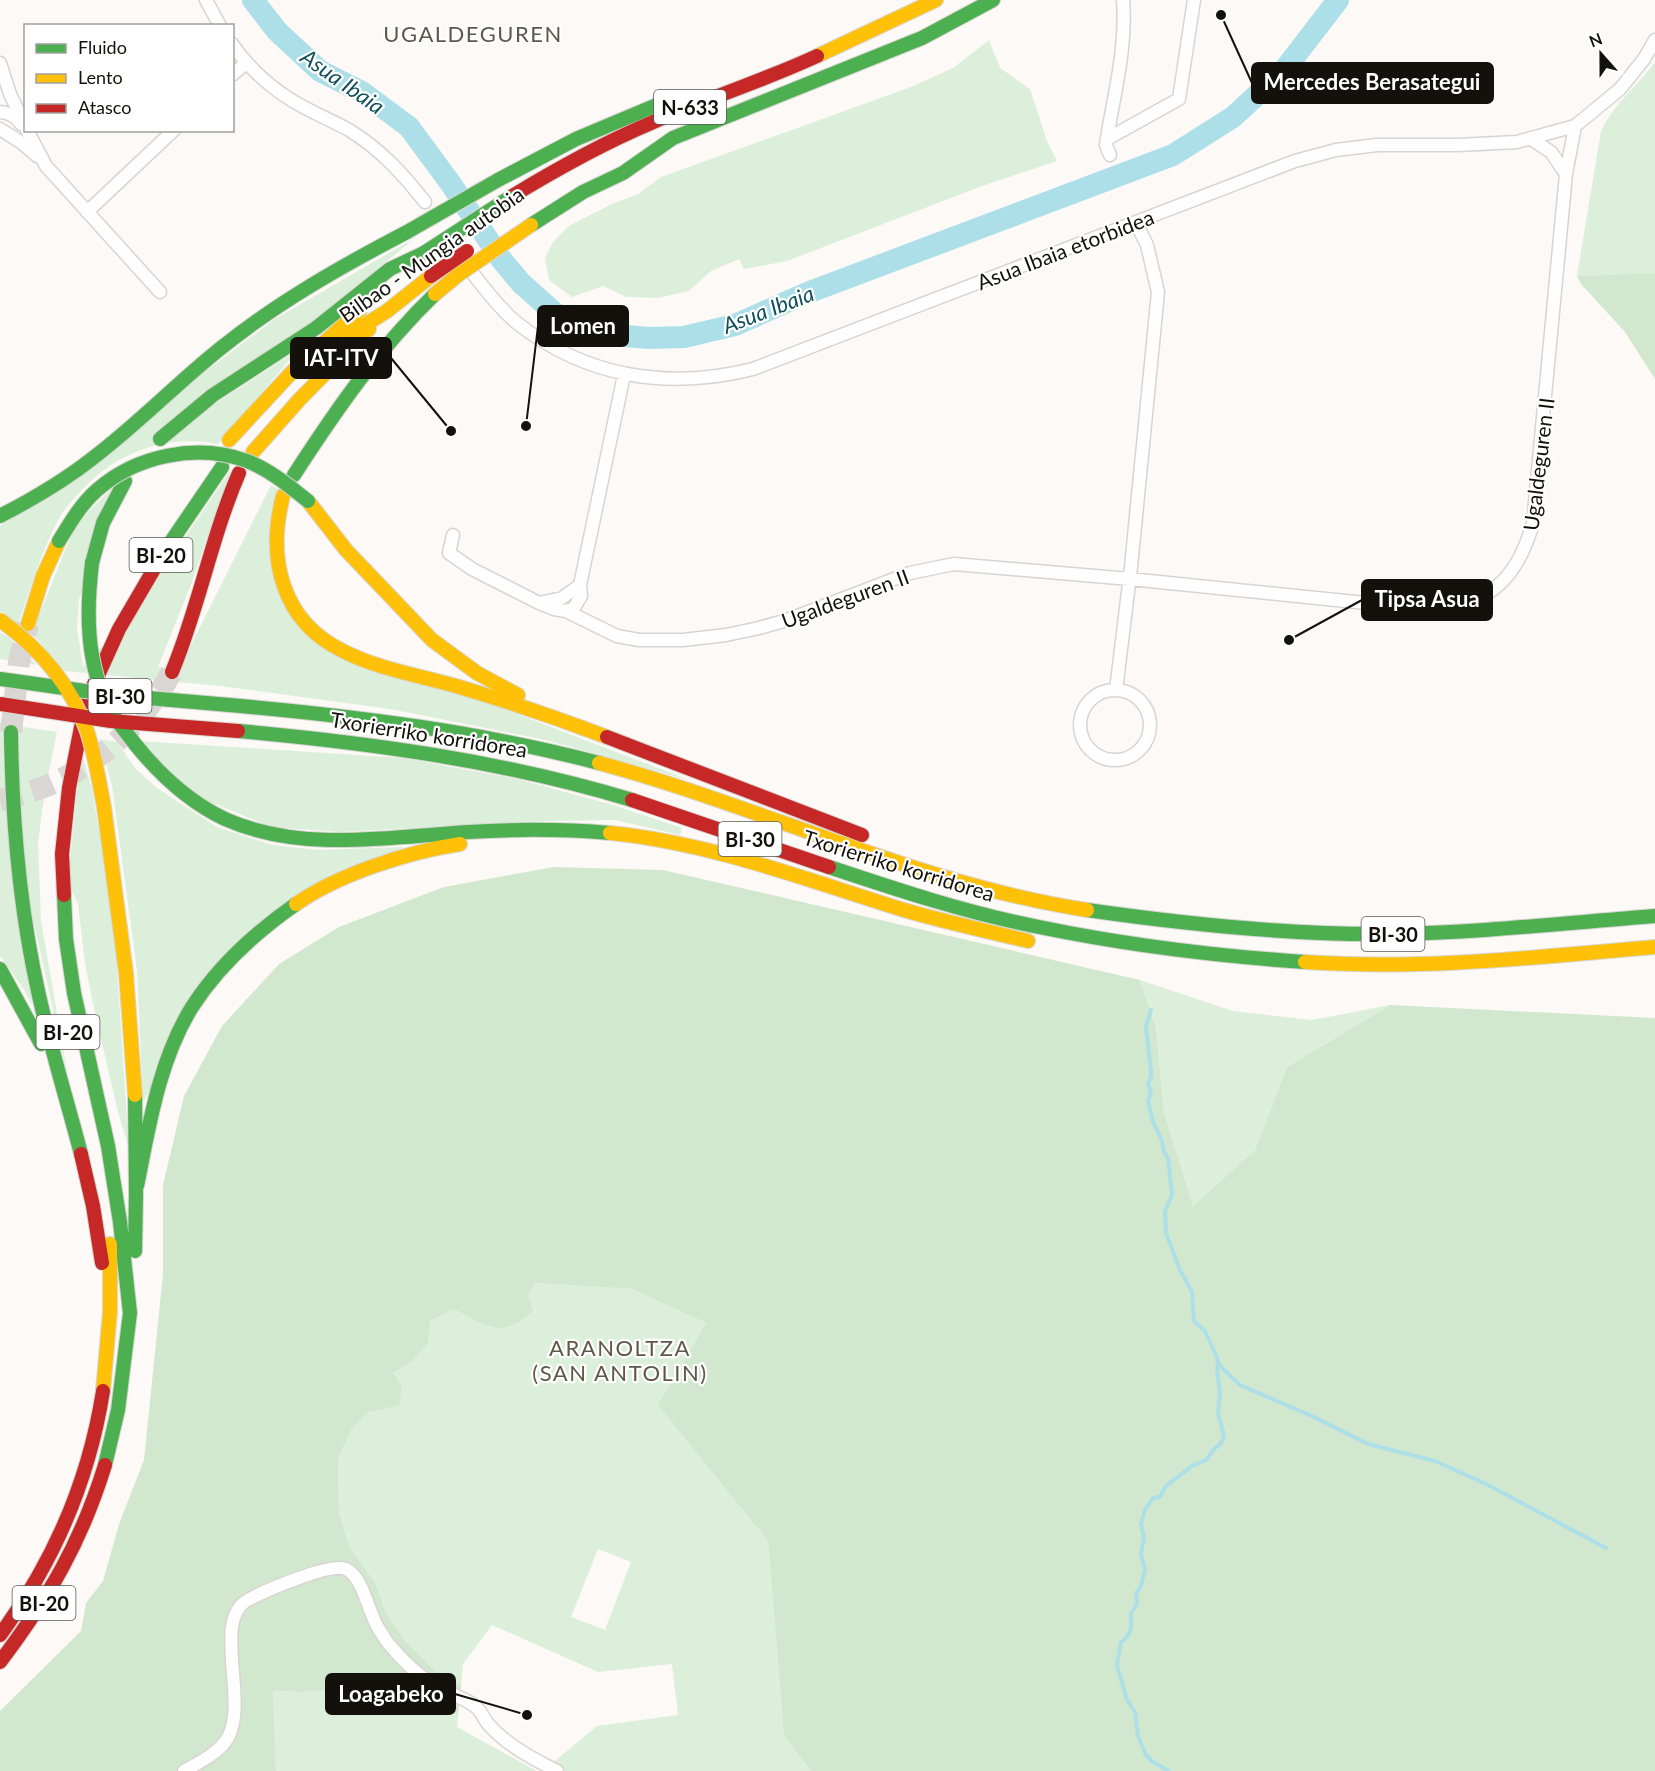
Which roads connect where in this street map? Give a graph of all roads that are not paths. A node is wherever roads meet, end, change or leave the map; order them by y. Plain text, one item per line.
1 (206, 0) edge
2 (936, 0) edge
3 (993, 0) edge
4 (1123, 0) edge
5 (1194, 0) edge
6 (219, 24) edge
7 (876, 27) junction
8 (1655, 40) edge
9 (234, 47) edge
10 (784, 55) dead end
11 (0, 63) edge
12 (246, 63) junction
13 (234, 73) edge
14 (665, 102) dead end
15 (0, 112) edge
16 (24, 126) edge
17 (1575, 126) junction
18 (24, 127) edge
19 (0, 129) edge
20 (27, 132) edge
21 (172, 132) edge
22 (1107, 139) junction
23 (1531, 139) junction
24 (1110, 155) dead end
25 (43, 160) junction
26 (1566, 174) junction
27 (425, 202) dead end
28 (87, 212) junction
29 (1136, 223) junction
30 (476, 245) dead end
31 (424, 254) junction
32 (474, 275) dead end
33 (159, 292) dead end
34 (624, 375) junction
35 (160, 439) dead end
36 (222, 467) dead end
37 (239, 473) dead end
38 (294, 475) dead end
39 (125, 481) dead end
40 (283, 496) dead end
41 (0, 516) edge
42 (453, 535) dead end
43 (1130, 579) junction
44 (580, 590) junction
45 (539, 603) junction
46 (566, 611) junction
47 (0, 620) edge
48 (28, 624) tunnel mouth
49 (597, 627) junction
50 (102, 632) dead end
51 (172, 672) tunnel mouth
52 (0, 679) edge
53 (1116, 690) junction
54 (0, 704) edge
55 (570, 723) junction
56 (11, 732) tunnel mouth
57 (565, 831) junction
58 (880, 841) dead end
59 (971, 870) dead end
60 (49, 871) dead end
61 (1131, 915) junction
62 (1655, 916) edge
63 (1043, 944) dead end
64 (1655, 947) edge
65 (1119, 955) dead end
66 (1259, 960) junction
67 (0, 969) edge
68 (59, 985) dead end
69 (63, 1006) dead end
70 (84, 1100) dead end
71 (71, 1114) junction
72 (88, 1120) dead end
73 (94, 1151) dead end
74 (137, 1186) junction
75 (110, 1311) junction
76 (130, 1312) junction
77 (0, 1635) edge
78 (0, 1662) edge
79 (184, 1771) edge
80 (557, 1771) edge

1 - 6 street
2 - 7 main road, Bilbao - Mungia autobia / N-633
3 - 38 main road, N-633, bridge
4 - 22 street
5 - 22 street
7 - 10 main road
7 - 31 main road, Bilbao - Mungia autobia / N-633, bridge
8 - 17 street, Asua Ibaia etorbidea
9 - 12 street
11 - 16 street
12 - 13 street
12 - 27 street
14 - 41 main road, bridge
15 - 18 street
17 - 23 street, Asua Ibaia etorbidea
17 - 26 street, Ugaldeguren II
19 - 25 street
20 - 25 street
21 - 28 street
22 - 24 street
23 - 26 street
23 - 29 street, Asua Ibaia etorbidea
25 - 28 street
26 - 43 street, Ugaldeguren II
28 - 33 street
29 - 34 street, Asua Ibaia etorbidea
29 - 43 street
30 - 31 main road, Bilbao - Mungia autobia / N-633, bridge
31 - 35 main road
32 - 34 street, Asua Ibaia etorbidea
34 - 44 street
36 - 76 main road, BI-20
37 - 51 main road
39 - 57 main road, bridge
40 - 55 main road
42 - 45 street, Ugaldeguren II
43 - 49 street, Ugaldeguren II
43 - 53 street
44 - 45 street
44 - 46 street
44 - 49 street
45 - 46 street, Ugaldeguren II
46 - 49 street, Ugaldeguren II
47 - 74 main road, bridge
48 - 55 main road, bridge
50 - 60 main road
52 - 61 main road, Txorierriko korridorea / BI-30, bridge
53 - 53 street
54 - 66 main road, Txorierriko korridorea / BI-30, bridge
55 - 58 main road
56 - 71 main road
57 - 63 main road
57 - 74 main road
59 - 61 main road
61 - 62 main road, Txorierriko korridorea / BI-30
64 - 66 main road, Txorierriko korridorea / BI-30
65 - 66 main road
67 - 71 main road
68 - 69 main road, BI-20
70 - 72 main road
71 - 75 main road
73 - 75 main road, BI-20
74 - 76 main road
75 - 77 main road, BI-20
76 - 78 main road, BI-20
79 - 80 street

